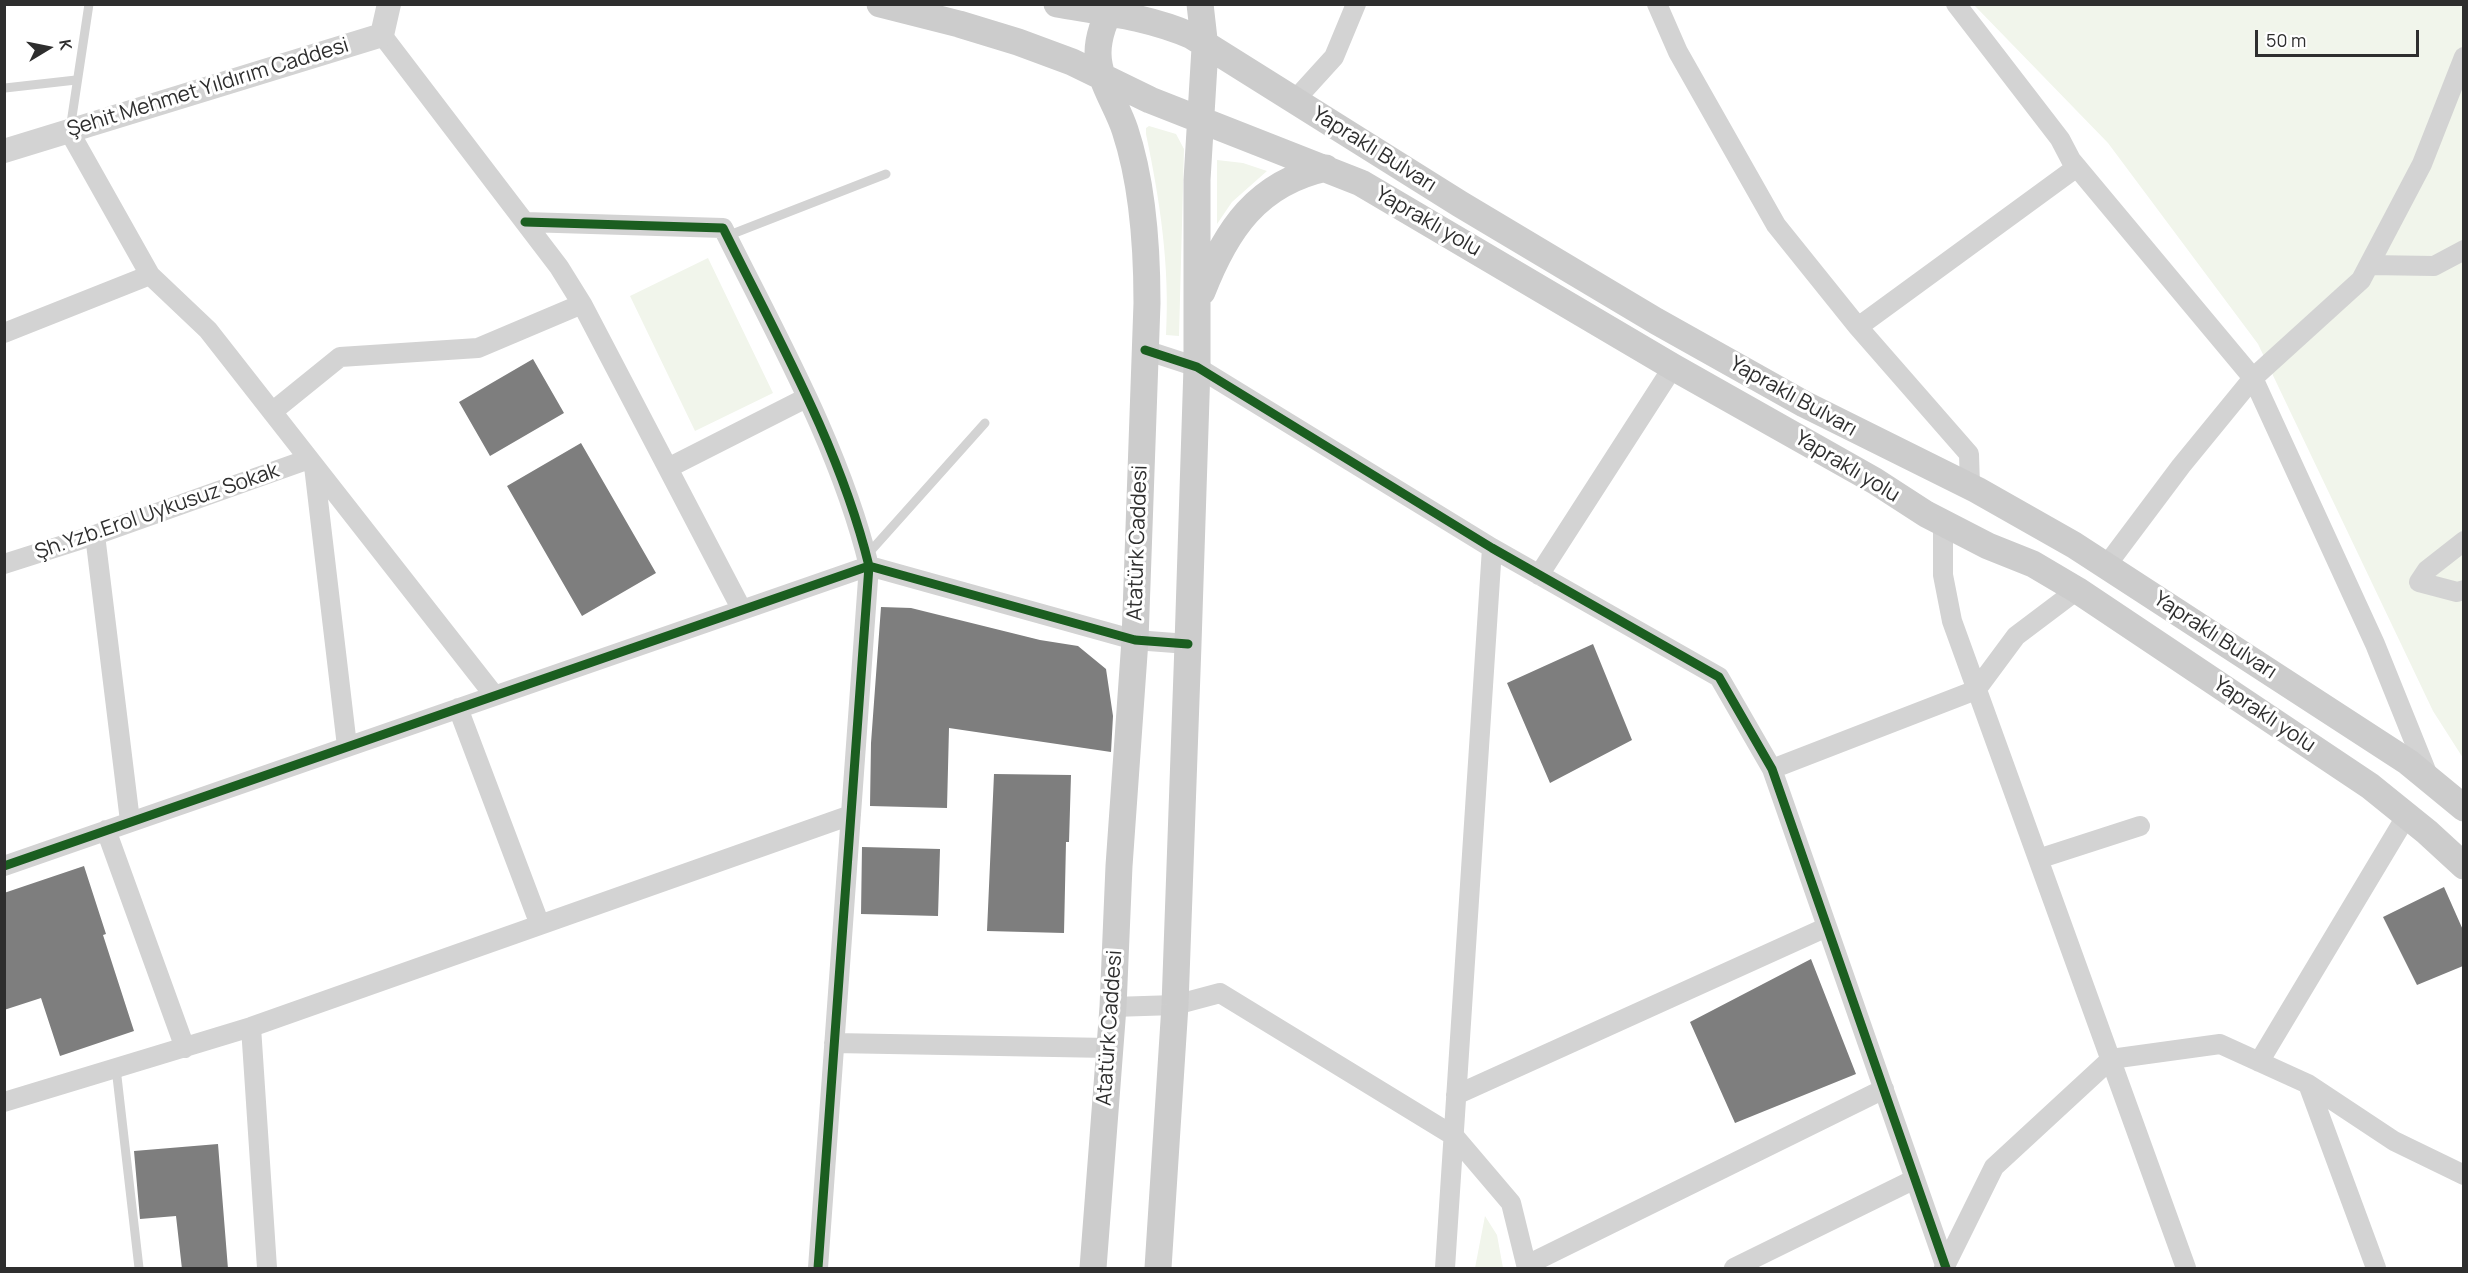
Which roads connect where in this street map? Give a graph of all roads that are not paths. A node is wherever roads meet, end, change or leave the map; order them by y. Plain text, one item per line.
1 (89, 4) edge
2 (389, 4) edge
3 (880, 4) edge
4 (1057, 4) edge
5 (1200, 4) edge
6 (1356, 4) edge
7 (1657, 4) edge
8 (1956, 4) edge
9 (1110, 9) edge
10 (382, 35) junction
11 (1204, 44) junction
12 (2463, 57) edge
13 (1103, 77) junction
14 (76, 80) junction
15 (5, 88) edge
16 (1294, 100) junction
17 (1200, 120) junction
18 (69, 131) junction
19 (4, 151) edge
20 (2077, 167) junction
21 (1326, 168) junction
22 (886, 174) dead end
23 (525, 222) junction
24 (727, 236) junction
25 (2463, 250) edge
26 (2369, 265) junction
27 (150, 275) junction
28 (582, 304) junction
29 (1197, 304) junction
30 (1858, 327) junction
31 (4, 333) edge
32 (1145, 350) junction
33 (1197, 367) junction
34 (1673, 367) junction
35 (2253, 378) junction
36 (806, 398) junction
37 (272, 412) junction
38 (985, 423) dead end
39 (311, 462) junction
40 (668, 468) junction
41 (1944, 474) junction
42 (1974, 488) junction
43 (1942, 522) junction
44 (95, 536) junction
45 (2463, 541) edge
46 (1492, 548) junction
47 (868, 561) junction
48 (4, 564) edge
49 (2106, 566) junction
50 (1539, 575) junction
51 (2077, 590) junction
52 (2463, 591) edge
53 (742, 610) junction
54 (1135, 640) junction
55 (1188, 644) junction
56 (1977, 690) junction
57 (494, 695) junction
58 (458, 708) junction
59 (347, 746) junction
60 (1772, 769) junction
61 (2429, 778) junction
62 (2463, 808) edge
63 (851, 815) junction
64 (2407, 815) junction
65 (130, 821) junction
66 (2140, 826) dead end
67 (106, 830) junction
68 (2038, 859) junction
69 (4, 866) edge
70 (2463, 866) edge
71 (540, 925) junction
72 (1827, 927) junction
73 (1174, 1005) junction
74 (1113, 1007) junction
75 (251, 1027) junction
76 (834, 1042) junction
77 (185, 1048) junction
78 (1109, 1048) junction
79 (2110, 1059) junction
80 (2259, 1062) junction
81 (116, 1068) junction
82 (2308, 1084) junction
83 (1884, 1089) junction
84 (1456, 1095) junction
85 (4, 1102) edge
86 (1454, 1136) junction
87 (2463, 1174) edge
88 (1915, 1179) junction
89 (1527, 1267) edge
90 (1945, 1267) edge
91 (139, 1269) edge
92 (267, 1269) edge
93 (818, 1269) edge
94 (1093, 1269) edge
95 (1158, 1269) edge
96 (1445, 1269) edge
97 (1734, 1269) edge
98 (2186, 1269) edge
99 (2376, 1269) edge

1 - 14 lane
2 - 10 street
3 - 13 main road
4 - 9 main road, Yapraklı Bulvarı
5 - 11 main road
6 - 16 street
7 - 30 street
8 - 20 street
9 - 11 main road, Yapraklı Bulvarı
9 - 13 main road, Atatürk Caddesi
10 - 18 street, Şehit Mehmet Yıldırım Caddesi
10 - 23 street
11 - 16 main road, Yapraklı Bulvarı
11 - 17 main road
12 - 26 street
13 - 17 main road
13 - 32 main road, Atatürk Caddesi
14 - 15 lane
14 - 18 lane
16 - 41 main road, Yapraklı Bulvarı
17 - 21 main road, Yapraklı yolu
17 - 29 main road
18 - 19 street, Şehit Mehmet Yıldırım Caddesi
18 - 27 street
20 - 30 street
20 - 35 street
21 - 29 main road
21 - 34 main road, Yapraklı yolu
22 - 24 lane
23 - 24 street
23 - 28 street
24 - 36 street
25 - 26 street
26 - 35 street
27 - 31 street
27 - 37 street
28 - 37 street
28 - 40 street
29 - 33 main road
30 - 42 street
32 - 33 street
32 - 54 main road, Atatürk Caddesi
33 - 46 street
33 - 55 main road
34 - 43 main road, Yapraklı yolu
34 - 50 street
35 - 49 street
35 - 61 street
36 - 40 street
36 - 47 street
37 - 39 street
38 - 47 lane
39 - 44 street, Şh.Yzb.Erol Uykusuz Sokak
39 - 57 street
39 - 59 street
40 - 53 street
41 - 42 main road, Yapraklı Bulvarı
41 - 43 main road
42 - 43 main road
42 - 49 main road, Yapraklı Bulvarı
43 - 51 main road, Yapraklı yolu
43 - 56 street
44 - 48 street, Şh.Yzb.Erol Uykusuz Sokak
44 - 65 street
45 - 52 street
46 - 50 street
46 - 84 street
47 - 53 street
47 - 54 street
47 - 63 street
49 - 61 main road, Yapraklı Bulvarı
50 - 60 street
51 - 56 street
51 - 64 main road, Yapraklı yolu
53 - 57 street
54 - 55 street
54 - 74 main road, Atatürk Caddesi
55 - 73 main road
56 - 60 street
56 - 68 street
57 - 58 street
58 - 59 street
58 - 71 street
59 - 65 street
60 - 72 street
61 - 62 main road, Yapraklı Bulvarı
63 - 71 street
63 - 76 street
64 - 70 main road, Yapraklı yolu
64 - 80 street
65 - 67 street
66 - 68 street
67 - 69 street
67 - 77 street
68 - 79 street
71 - 75 street
72 - 83 street
72 - 84 street
73 - 74 street
73 - 86 street
73 - 95 main road
74 - 78 main road, Atatürk Caddesi
75 - 77 street
75 - 92 street
76 - 78 street
76 - 93 street
77 - 81 street
78 - 94 main road, Atatürk Caddesi
79 - 80 street
79 - 90 street
79 - 98 street
80 - 82 street
81 - 85 street
81 - 91 lane
82 - 87 street
82 - 99 street
83 - 88 street
83 - 89 street
84 - 86 street
86 - 89 street
86 - 96 street
88 - 90 street
88 - 97 street

